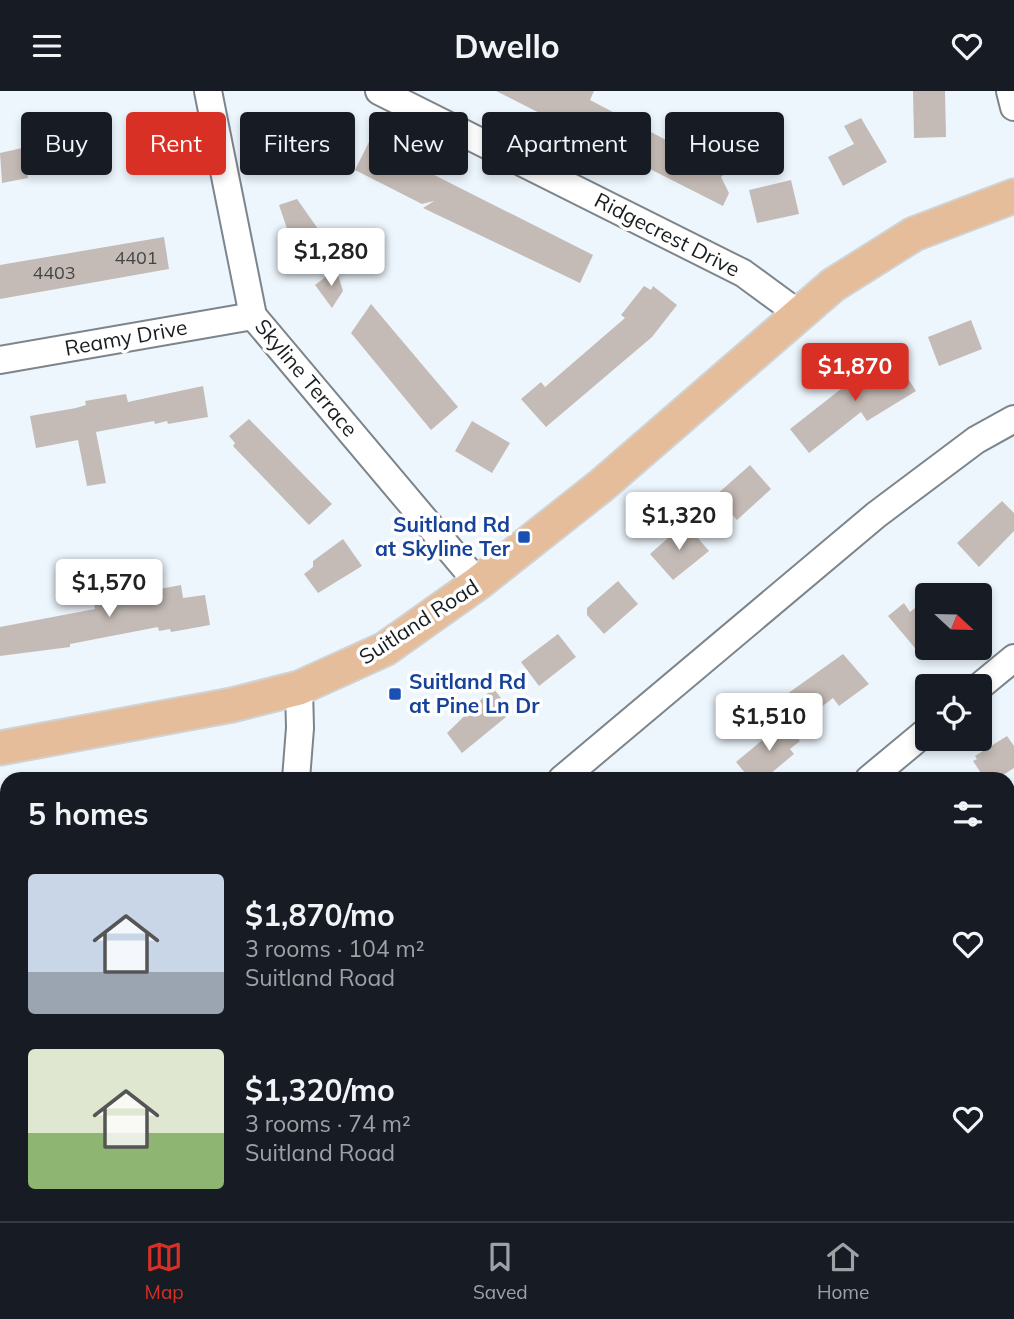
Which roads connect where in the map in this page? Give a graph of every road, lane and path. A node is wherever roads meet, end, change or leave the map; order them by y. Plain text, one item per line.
1 (208, 91) edge
2 (379, 91) edge
3 (1010, 91) edge
4 (1014, 107) edge
5 (1014, 196) edge
6 (799, 314) junction
7 (253, 316) junction
8 (0, 360) edge
9 (1014, 419) edge
10 (478, 583) junction
11 (1014, 657) edge
12 (992, 676) edge
13 (299, 688) junction
14 (915, 746) edge
15 (0, 748) edge
16 (897, 767) edge
17 (297, 772) edge
18 (570, 772) edge

1 - 7 street, Skyline Terrace
2 - 6 street, Ridgecrest Drive
3 - 4 street
5 - 6 main road, Suitland Road
6 - 10 main road, Suitland Road
7 - 8 street, Reamy Drive
7 - 10 street, Skyline Terrace
9 - 18 street
10 - 13 main road, Suitland Road
11 - 12 street
13 - 15 main road, Suitland Road
13 - 17 street
14 - 16 street

